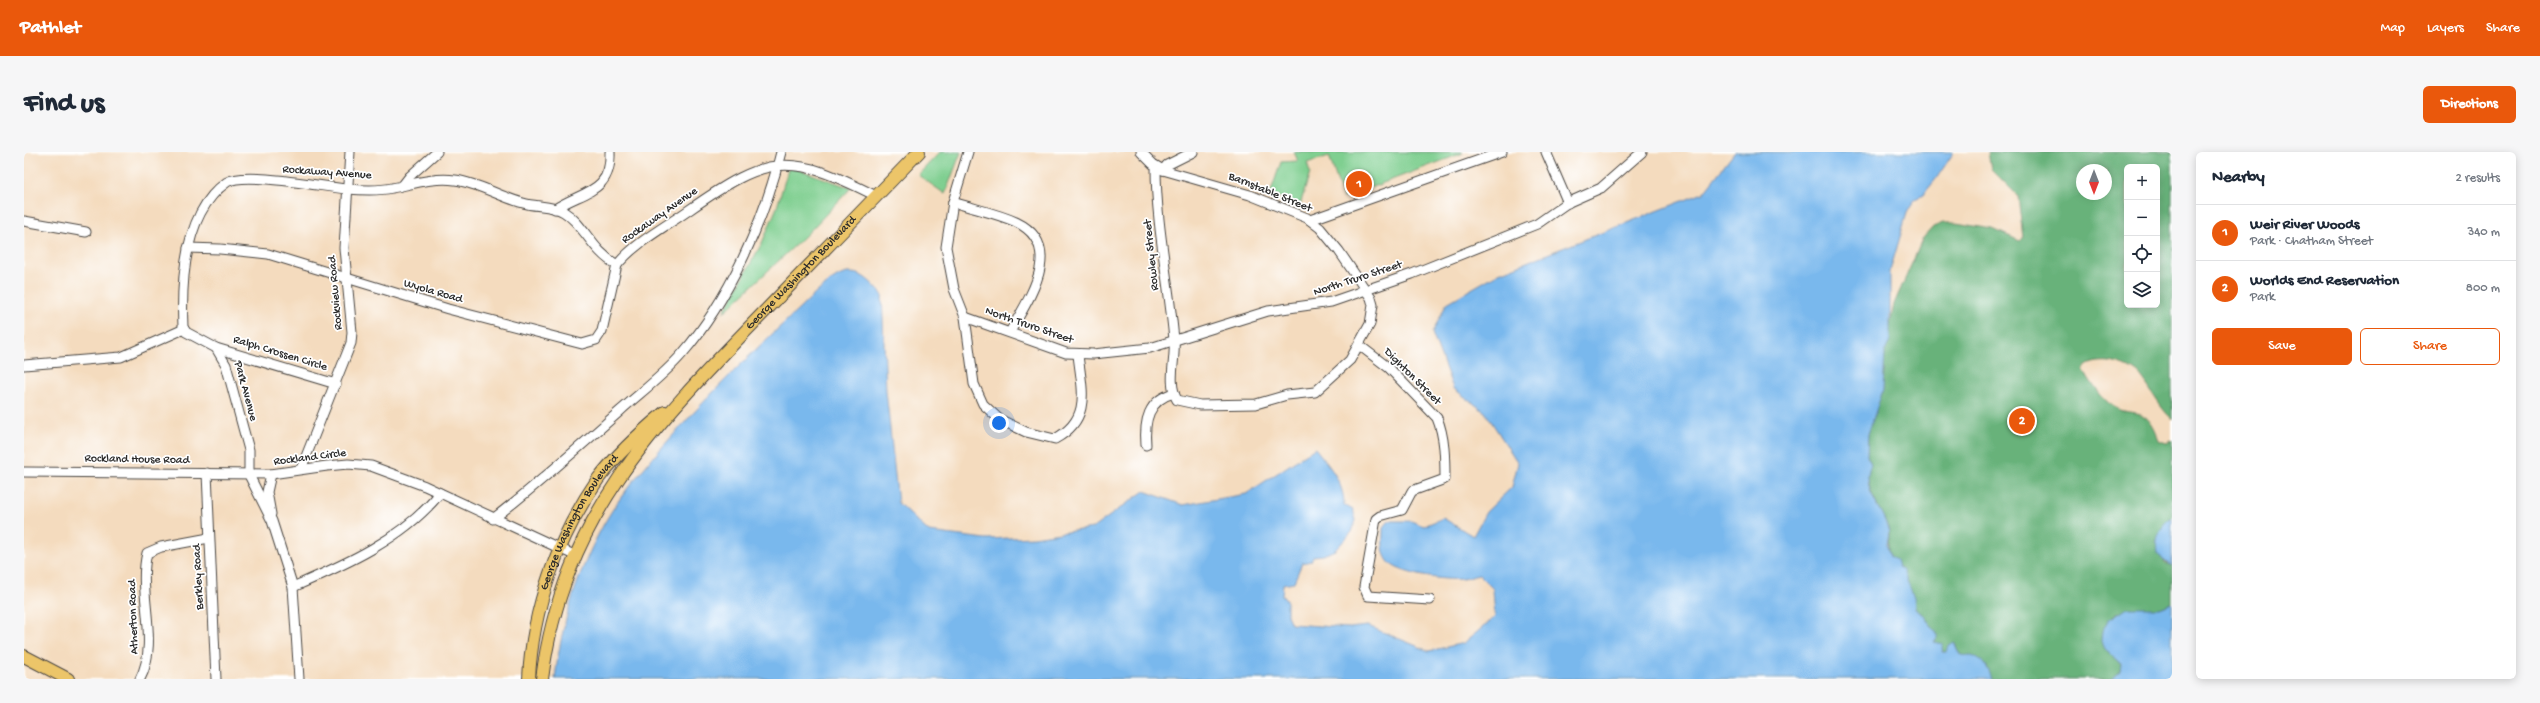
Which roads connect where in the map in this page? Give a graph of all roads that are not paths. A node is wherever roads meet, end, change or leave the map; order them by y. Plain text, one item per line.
1 (350, 152) edge
2 (437, 152) edge
3 (610, 152) edge
4 (919, 152) edge
5 (968, 152) edge
6 (1141, 152) edge
7 (1193, 152) edge
8 (1502, 152) edge
9 (1546, 152) edge
10 (1642, 152) edge
11 (780, 156) edge
12 (1160, 168) junction
13 (403, 185) junction
14 (348, 189) junction
15 (876, 196) junction
16 (953, 202) junction
17 (1568, 203) junction
18 (555, 208) junction
19 (1310, 220) junction
20 (24, 222) edge
21 (86, 232) dead end
22 (188, 248) junction
23 (617, 265) junction
24 (345, 279) junction
25 (1365, 290) junction
26 (965, 317) junction
27 (184, 329) junction
28 (1010, 332) junction
29 (1174, 341) junction
30 (1359, 345) junction
31 (216, 348) junction
32 (1078, 355) junction
33 (24, 365) edge
34 (336, 384) junction
35 (1174, 393) junction
36 (684, 395) junction
37 (1146, 445) dead end
38 (301, 469) junction
39 (24, 472) edge
40 (207, 473) junction
41 (271, 474) junction
42 (249, 475) junction
43 (440, 493) junction
44 (493, 519) junction
45 (272, 521) junction
46 (209, 538) junction
47 (560, 549) junction
48 (574, 555) junction
49 (293, 587) junction
50 (1430, 600) dead end
51 (24, 656) edge
52 (68, 679) edge
53 (140, 679) edge
54 (216, 679) edge
55 (299, 679) edge
56 (529, 679) edge
57 (542, 679) edge

1 - 14 street, Rockview Road
2 - 13 street
3 - 18 street
4 - 15 main road, George Washington Boulevard
5 - 16 street
6 - 12 street, Barnstable Street
7 - 12 street
8 - 19 street
9 - 17 street
10 - 17 street, North Truro Street
11 - 15 street, Rockaway Avenue
11 - 23 street, Rockaway Avenue
11 - 44 street
12 - 19 street, Barnstable Street
12 - 29 street, Rowley Street
13 - 14 street, Rockaway Avenue
13 - 18 street, Rockaway Avenue
14 - 22 street, Rockaway Avenue
14 - 24 street, Rockview Road
15 - 36 main road, George Washington Boulevard
16 - 26 street
16 - 28 street
17 - 25 street, North Truro Street
18 - 23 street, Rockaway Avenue
19 - 25 street, Barnstable Street
20 - 21 street
22 - 24 street, Wyola Road
22 - 27 street
23 - 24 street, Wyola Road
24 - 34 street, Rockview Road
25 - 29 street, North Truro Street
25 - 30 street, Barnstable Street
26 - 28 street, North Truro Street
26 - 32 street
27 - 31 street, Park Avenue
27 - 33 street
28 - 32 street, North Truro Street
29 - 32 street, North Truro Street
29 - 35 street, Rowley Street
30 - 35 street, Barnstable Street
30 - 50 street, Dighton Street
31 - 34 street, Ralph Crossen Circle
31 - 42 street, Park Avenue
34 - 38 street, Rockview Road
35 - 37 street
36 - 47 main road, George Washington Boulevard
36 - 48 main road, George Washington Boulevard
38 - 41 street, Rockland Circle
38 - 43 street, Rockland Circle
39 - 40 street, Rockland House Road
40 - 42 street, Rockland House Road
40 - 46 street, Berkley Road
41 - 42 street, Rockland Circle
41 - 45 street, Park Avenue
42 - 45 street, Park Avenue
43 - 44 street, Rockland Circle
43 - 49 street
44 - 47 street, Rockland Circle
45 - 49 street, Park Avenue
46 - 53 street, Atherton Road
46 - 54 street, Berkley Road
47 - 48 street, Rockland Circle
47 - 56 main road, George Washington Boulevard
48 - 57 main road, George Washington Boulevard
49 - 55 street, Park Avenue
51 - 52 main road

